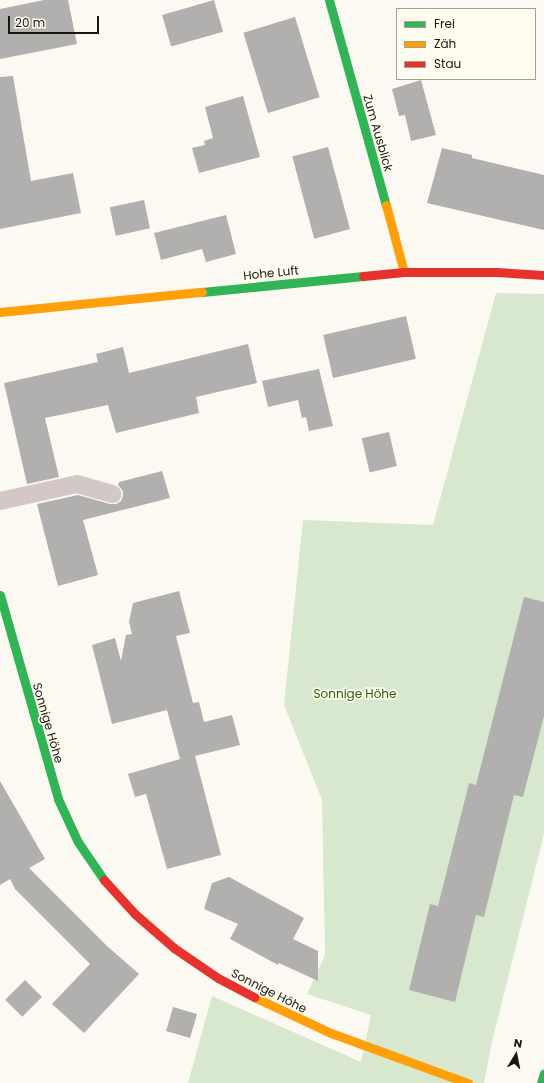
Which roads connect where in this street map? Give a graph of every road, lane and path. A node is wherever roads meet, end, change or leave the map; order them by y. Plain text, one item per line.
1 (329, 0) edge
2 (404, 272) junction
3 (544, 275) edge
4 (0, 312) edge
5 (113, 494) dead end
6 (0, 501) edge
7 (0, 595) edge
8 (544, 1073) edge
9 (468, 1083) edge
10 (541, 1083) edge

1 - 2 street, Zum Ausblick
2 - 3 street, Hohe Luft
2 - 4 street, Hohe Luft
5 - 6 lane
7 - 9 street, Sonnige Höhe
8 - 10 street

